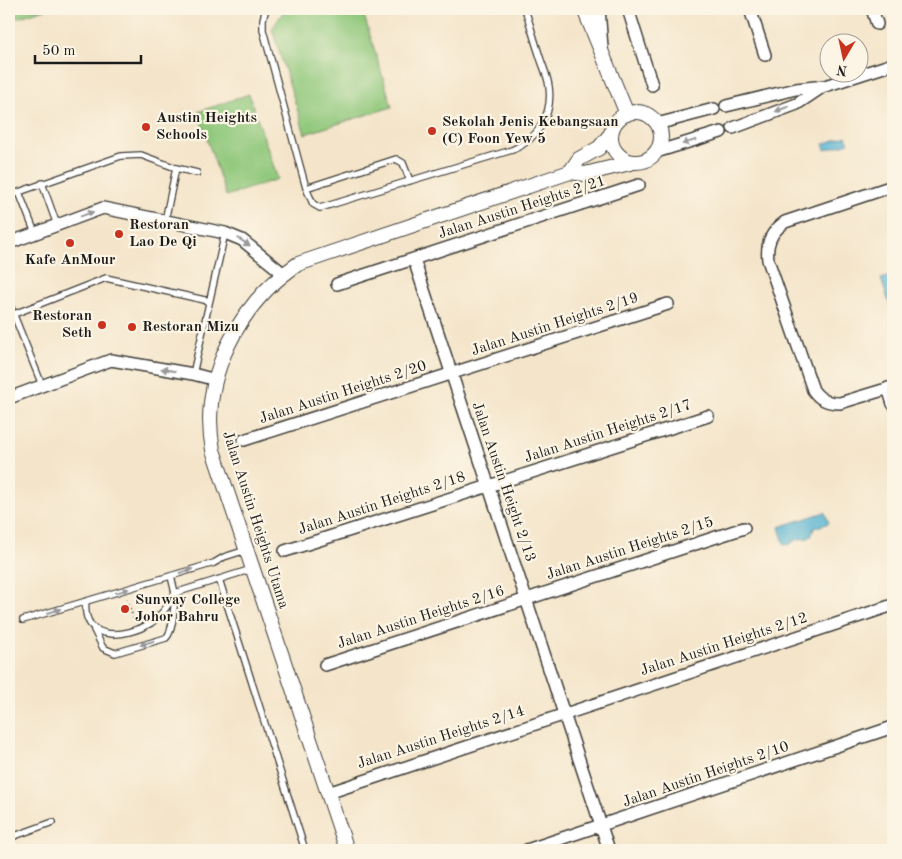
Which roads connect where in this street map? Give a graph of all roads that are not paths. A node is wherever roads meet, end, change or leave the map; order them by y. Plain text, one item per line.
1 (266, 9) edge
2 (525, 9) edge
3 (584, 9) edge
4 (599, 9) edge
5 (628, 9) edge
6 (750, 9) edge
7 (872, 9) edge
8 (877, 24) dead end
9 (602, 53) junction
10 (765, 55) dead end
11 (893, 64) edge
12 (652, 85) dead end
13 (825, 86) junction
14 (627, 114) junction
15 (657, 124) junction
16 (610, 135) junction
17 (656, 152) junction
18 (634, 162) junction
19 (176, 168) junction
20 (570, 172) junction
21 (197, 173) dead end
22 (410, 181) junction
23 (42, 184) junction
24 (639, 185) dead end
25 (893, 186) edge
26 (306, 188) junction
27 (19, 192) junction
28 (9, 196) edge
29 (165, 221) junction
30 (57, 225) junction
31 (35, 233) junction
32 (225, 233) junction
33 (9, 243) edge
34 (414, 260) junction
35 (284, 274) junction
36 (337, 284) dead end
37 (209, 301) junction
38 (9, 303) edge
39 (668, 304) dead end
40 (11, 315) edge
41 (193, 374) junction
42 (451, 374) junction
43 (216, 380) junction
44 (42, 385) junction
45 (891, 388) edge
46 (9, 398) edge
47 (893, 404) edge
48 (708, 416) dead end
49 (244, 440) dead end
50 (489, 486) junction
51 (744, 528) dead end
52 (246, 550) junction
53 (285, 551) dead end
54 (252, 569) junction
55 (171, 576) junction
56 (219, 579) junction
57 (175, 593) junction
58 (527, 599) junction
59 (86, 602) junction
60 (893, 605) edge
61 (23, 620) dead end
62 (94, 630) junction
63 (325, 665) dead end
64 (564, 713) junction
65 (893, 728) edge
66 (328, 793) junction
67 (53, 822) dead end
68 (600, 826) junction
69 (9, 838) edge
70 (305, 850) edge
71 (347, 850) edge
72 (527, 850) edge
73 (608, 850) edge

1 - 26 lane
2 - 22 lane
3 - 9 street
4 - 9 street
5 - 12 street
6 - 10 street
7 - 8 street
9 - 14 street
11 - 13 street
13 - 15 street
13 -> 17 street
14 - 15 street
14 - 16 street
15 - 17 street
16 - 18 street
16 - 20 street, Jalan Austin Heights Utama
17 - 18 street
18 - 20 street, Jalan Austin Heights Utama
19 - 21 lane
19 - 23 lane
19 - 29 lane
20 - 35 street, Jalan Austin Heights Utama
22 - 26 lane
22 - 26 lane
23 - 27 lane
23 - 30 lane
24 - 34 street, Jalan Austin Heights 2/21
25 - 45 street
27 - 28 lane
27 - 31 lane
30 -> 29 street
29 - 32 street
30 - 31 street
31 - 33 street
32 -> 35 street
32 - 37 lane
34 - 36 street, Jalan Austin Heights 2/21
34 - 42 street, Jalan Austin Height 2/13
35 - 43 street, Jalan Austin Heights Utama
37 - 40 lane
37 - 41 lane
38 - 40 lane
39 - 42 street, Jalan Austin Heights 2/19
40 - 44 lane
41 - 43 street
41 -> 44 street
42 - 49 street, Jalan Austin Heights 2/20
42 - 50 street, Jalan Austin Height 2/13
43 - 52 street, Jalan Austin Heights Utama
44 - 46 street
45 - 47 street
48 - 50 street, Jalan Austin Heights 2/17
50 - 53 street, Jalan Austin Heights 2/18
50 - 58 street, Jalan Austin Height 2/13
51 - 58 street, Jalan Austin Heights 2/15
52 - 54 street, Jalan Austin Heights Utama
55 -> 52 lane
54 - 56 lane
54 - 66 street, Jalan Austin Heights Utama
55 - 57 lane
59 -> 55 lane
56 - 57 lane
56 - 70 lane
57 - 62 lane
57 -> 62 lane
58 - 63 street, Jalan Austin Heights 2/16
58 - 64 street, Jalan Austin Height 2/13
61 -> 59 lane
59 - 62 lane
60 - 64 street, Jalan Austin Heights 2/12
64 - 66 street, Jalan Austin Heights 2/14
64 - 68 street, Jalan Austin Height 2/13
65 - 68 street, Jalan Austin Heights 2/10
66 - 71 street, Jalan Austin Heights Utama
67 - 69 lane
68 - 72 street, Jalan Austin Heights 2/10
68 - 73 street, Jalan Austin Height 2/13

